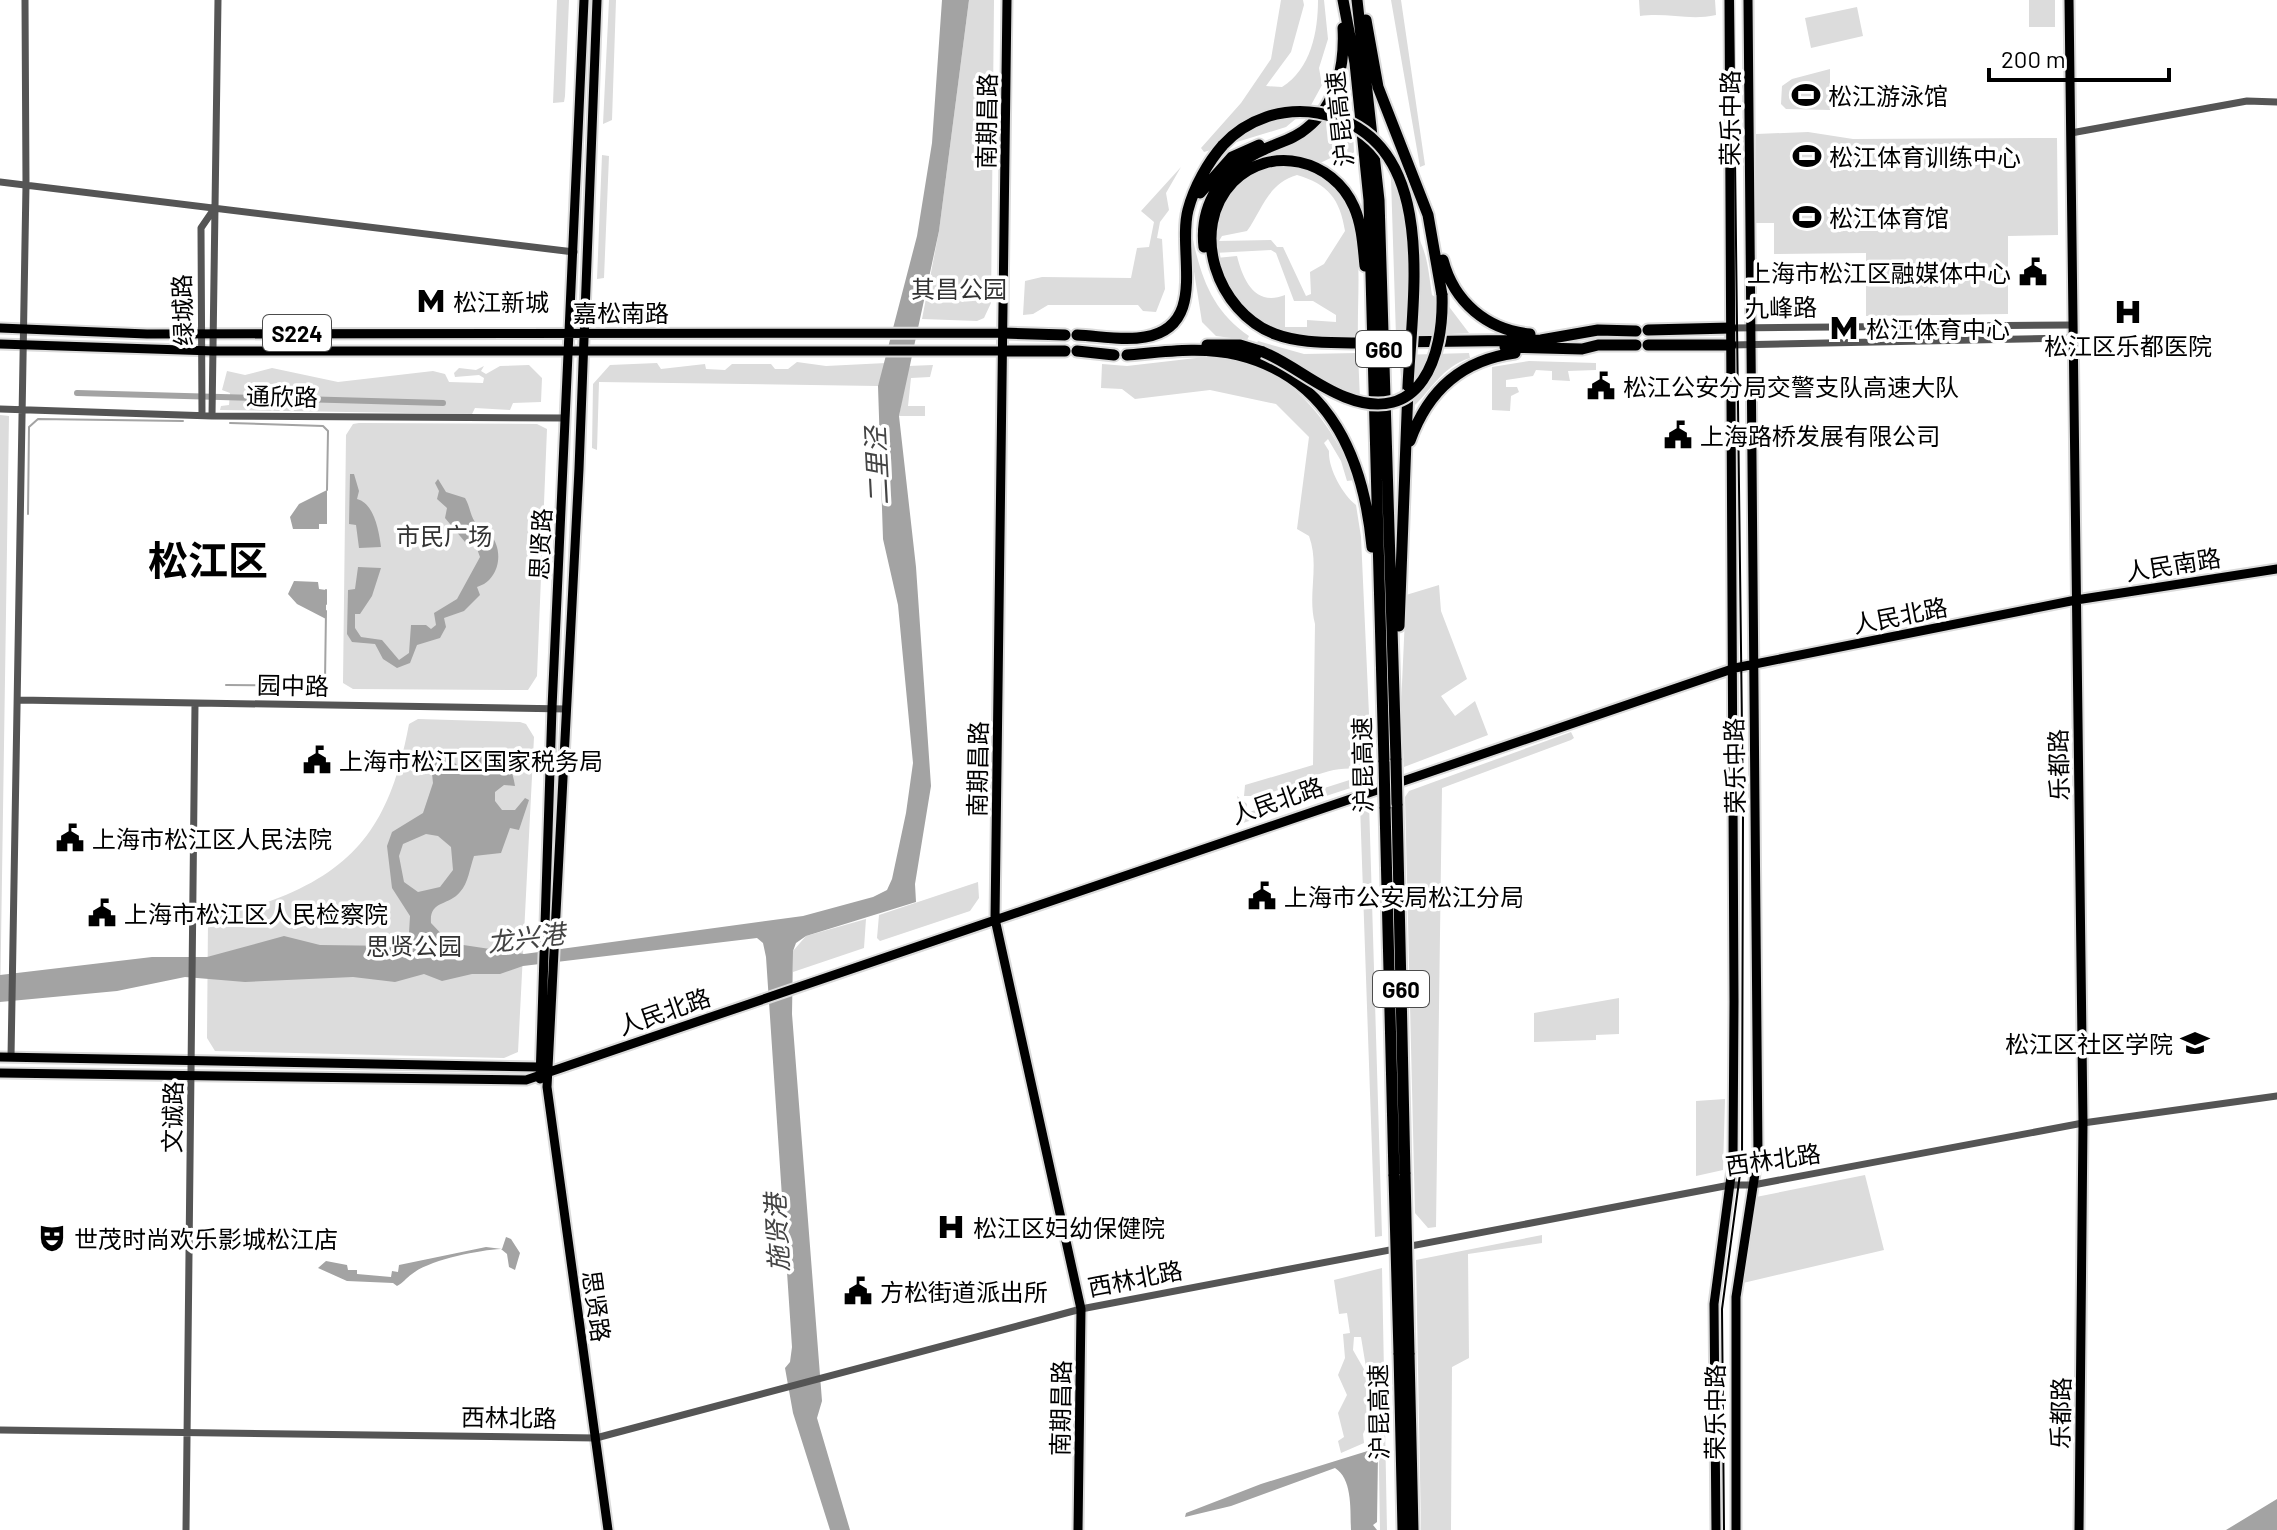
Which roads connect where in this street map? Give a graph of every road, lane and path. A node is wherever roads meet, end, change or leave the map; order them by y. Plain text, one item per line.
1 (25, 0) edge
2 (218, 0) edge
3 (584, 0) edge
4 (597, 0) edge
5 (1007, 0) edge
6 (1341, 0) edge
7 (1359, 0) edge
8 (1729, 0) edge
9 (1748, 0) edge
10 (2069, 0) edge
11 (2277, 102) edge
12 (2071, 133) junction
13 (1290, 138) junction
14 (0, 182) edge
15 (26, 185) junction
16 (215, 207) junction
17 (1187, 223) junction
18 (1435, 241) junction
19 (574, 252) junction
20 (2072, 325) junction
21 (1749, 327) junction
22 (0, 328) edge
23 (1731, 328) junction
24 (24, 329) junction
25 (215, 333) junction
26 (571, 333) junction
27 (583, 333) junction
28 (1003, 333) junction
29 (200, 334) junction
30 (1556, 338) junction
31 (2072, 338) junction
32 (0, 344) edge
33 (1750, 344) junction
34 (1731, 345) junction
35 (23, 346) junction
36 (570, 350) junction
37 (583, 350) junction
38 (1527, 350) junction
39 (208, 351) junction
40 (1003, 351) junction
41 (1114, 355) dead end
42 (0, 409) edge
43 (23, 412) junction
44 (202, 412) junction
45 (212, 412) junction
46 (565, 418) junction
47 (1376, 424) junction
48 (1404, 467) junction
49 (2277, 569) edge
50 (2076, 600) junction
51 (1752, 664) junction
52 (1735, 668) junction
53 (1388, 699) junction
54 (18, 700) junction
55 (195, 704) junction
56 (552, 708) junction
57 (567, 709) junction
58 (995, 919) junction
59 (5, 1057) edge
60 (192, 1062) junction
61 (550, 1070) junction
62 (538, 1071) junction
63 (0, 1073) edge
64 (193, 1077) junction
65 (547, 1087) junction
66 (2277, 1096) edge
67 (2083, 1123) junction
68 (1730, 1185) junction
69 (1753, 1185) junction
70 (1081, 1309) junction
71 (1404, 1353) junction
72 (0, 1430) edge
73 (187, 1433) junction
74 (596, 1438) junction
75 (186, 1530) edge
76 (608, 1530) edge
77 (1078, 1530) edge
78 (1403, 1530) edge
79 (1413, 1530) edge
80 (1716, 1530) edge
81 (1736, 1530) edge
82 (2079, 1530) edge

1 - 15 street
2 - 16 street, 绿城路
3 - 19 main road, 思贤路
4 - 27 main road, 思贤路
5 - 28 main road, 南期昌路
6 - 13 highway
6 - 47 highway, 沪昆高速 / G60
7 - 18 highway
7 - 53 highway, 沪昆高速 / G60
8 - 23 main road, 荣乐中路
9 - 21 main road, 荣乐中路
10 - 12 main road, 乐都路
11 - 12 street
12 - 20 main road, 乐都路
13 - 17 highway
13 - 47 highway
14 - 15 street
15 - 16 street
15 - 24 street
16 - 19 street
16 - 25 street, 绿城路
16 - 29 street, 绿城路
17 - 28 highway
17 - 48 highway, bridge
18 - 30 highway
18 - 53 highway, bridge
19 - 26 main road, 思贤路
20 - 21 street, 九峰路
20 - 31 main road, 乐都路
21 - 23 street, 九峰路
21 - 33 main road, 荣乐中路
22 - 24 main road, 嘉松南路 / S224
23 - 30 highway
23 - 34 main road, 荣乐中路
24 - 29 main road, 嘉松南路 / S224
24 - 35 street
25 - 26 main road, 嘉松南路 / S224
25 - 29 main road, 嘉松南路 / S224
25 - 39 street, 绿城路
26 - 27 main road, 嘉松南路 / S224
26 - 36 main road, 思贤路
27 - 28 main road, 嘉松南路 / S224
27 - 37 main road, 思贤路
28 - 40 main road, 南期昌路
29 - 39 street, 绿城路
30 - 38 highway
31 - 33 street, 九峰路
31 - 50 main road, 乐都路
32 - 35 main road, 嘉松南路 / S224
33 - 34 street, 九峰路
33 - 51 main road, 荣乐中路
34 - 38 highway
34 - 52 main road, 荣乐中路
35 - 39 main road, 嘉松南路 / S224
35 - 43 street
36 - 37 main road, 嘉松南路 / S224
36 - 39 main road, 嘉松南路 / S224
36 - 46 main road, 思贤路
37 - 40 main road, 嘉松南路 / S224
37 - 57 main road, 思贤路
38 - 48 highway
39 - 44 street, 绿城路
39 - 45 street, 绿城路
40 - 41 highway
40 - 58 main road, 南期昌路
42 - 43 street, 通欣路
43 - 44 street, 通欣路
43 - 54 street
44 - 45 street, 通欣路
45 - 46 street, 通欣路
46 - 56 main road, 思贤路
47 - 53 highway, 沪昆高速 / G60
48 - 53 highway
49 - 50 main road, 人民南路
50 - 51 main road, 人民北路
50 - 67 main road, 乐都路
51 - 52 main road, 人民北路
51 - 69 main road, 荣乐中路
52 - 58 main road, 人民北路
52 - 68 main road, 荣乐中路
53 - 71 highway, 沪昆高速 / G60, bridge
54 - 55 street, 园中路
54 - 59 street
55 - 56 street, 园中路
55 - 60 street, 文诚路
56 - 57 street, 园中路
56 - 62 main road, 思贤路
57 - 61 main road, 思贤路
58 - 61 main road, 人民北路
58 - 70 main road, 南期昌路
59 - 60 main road
60 - 62 main road
60 - 64 street, 文诚路
61 - 62 main road, 人民北路
61 - 65 main road, 思贤路
62 - 64 main road, 人民北路
62 - 65 main road
63 - 64 main road, 人民北路
64 - 73 street, 文诚路
65 - 74 main road, 思贤路
66 - 67 street, 西林北路
67 - 69 street, 西林北路
67 - 82 main road, 乐都路
68 - 69 street, 西林北路
68 - 70 street, 西林北路
68 - 80 main road, 荣乐中路
69 - 81 main road, 荣乐中路
70 - 74 street, 西林北路
70 - 77 main road, 南期昌路
71 - 78 highway, 沪昆高速 / G60
71 - 79 highway, 沪昆高速 / G60
72 - 73 street, 西林北路
73 - 74 street, 西林北路
73 - 75 street, 文诚路
74 - 76 main road, 思贤路

